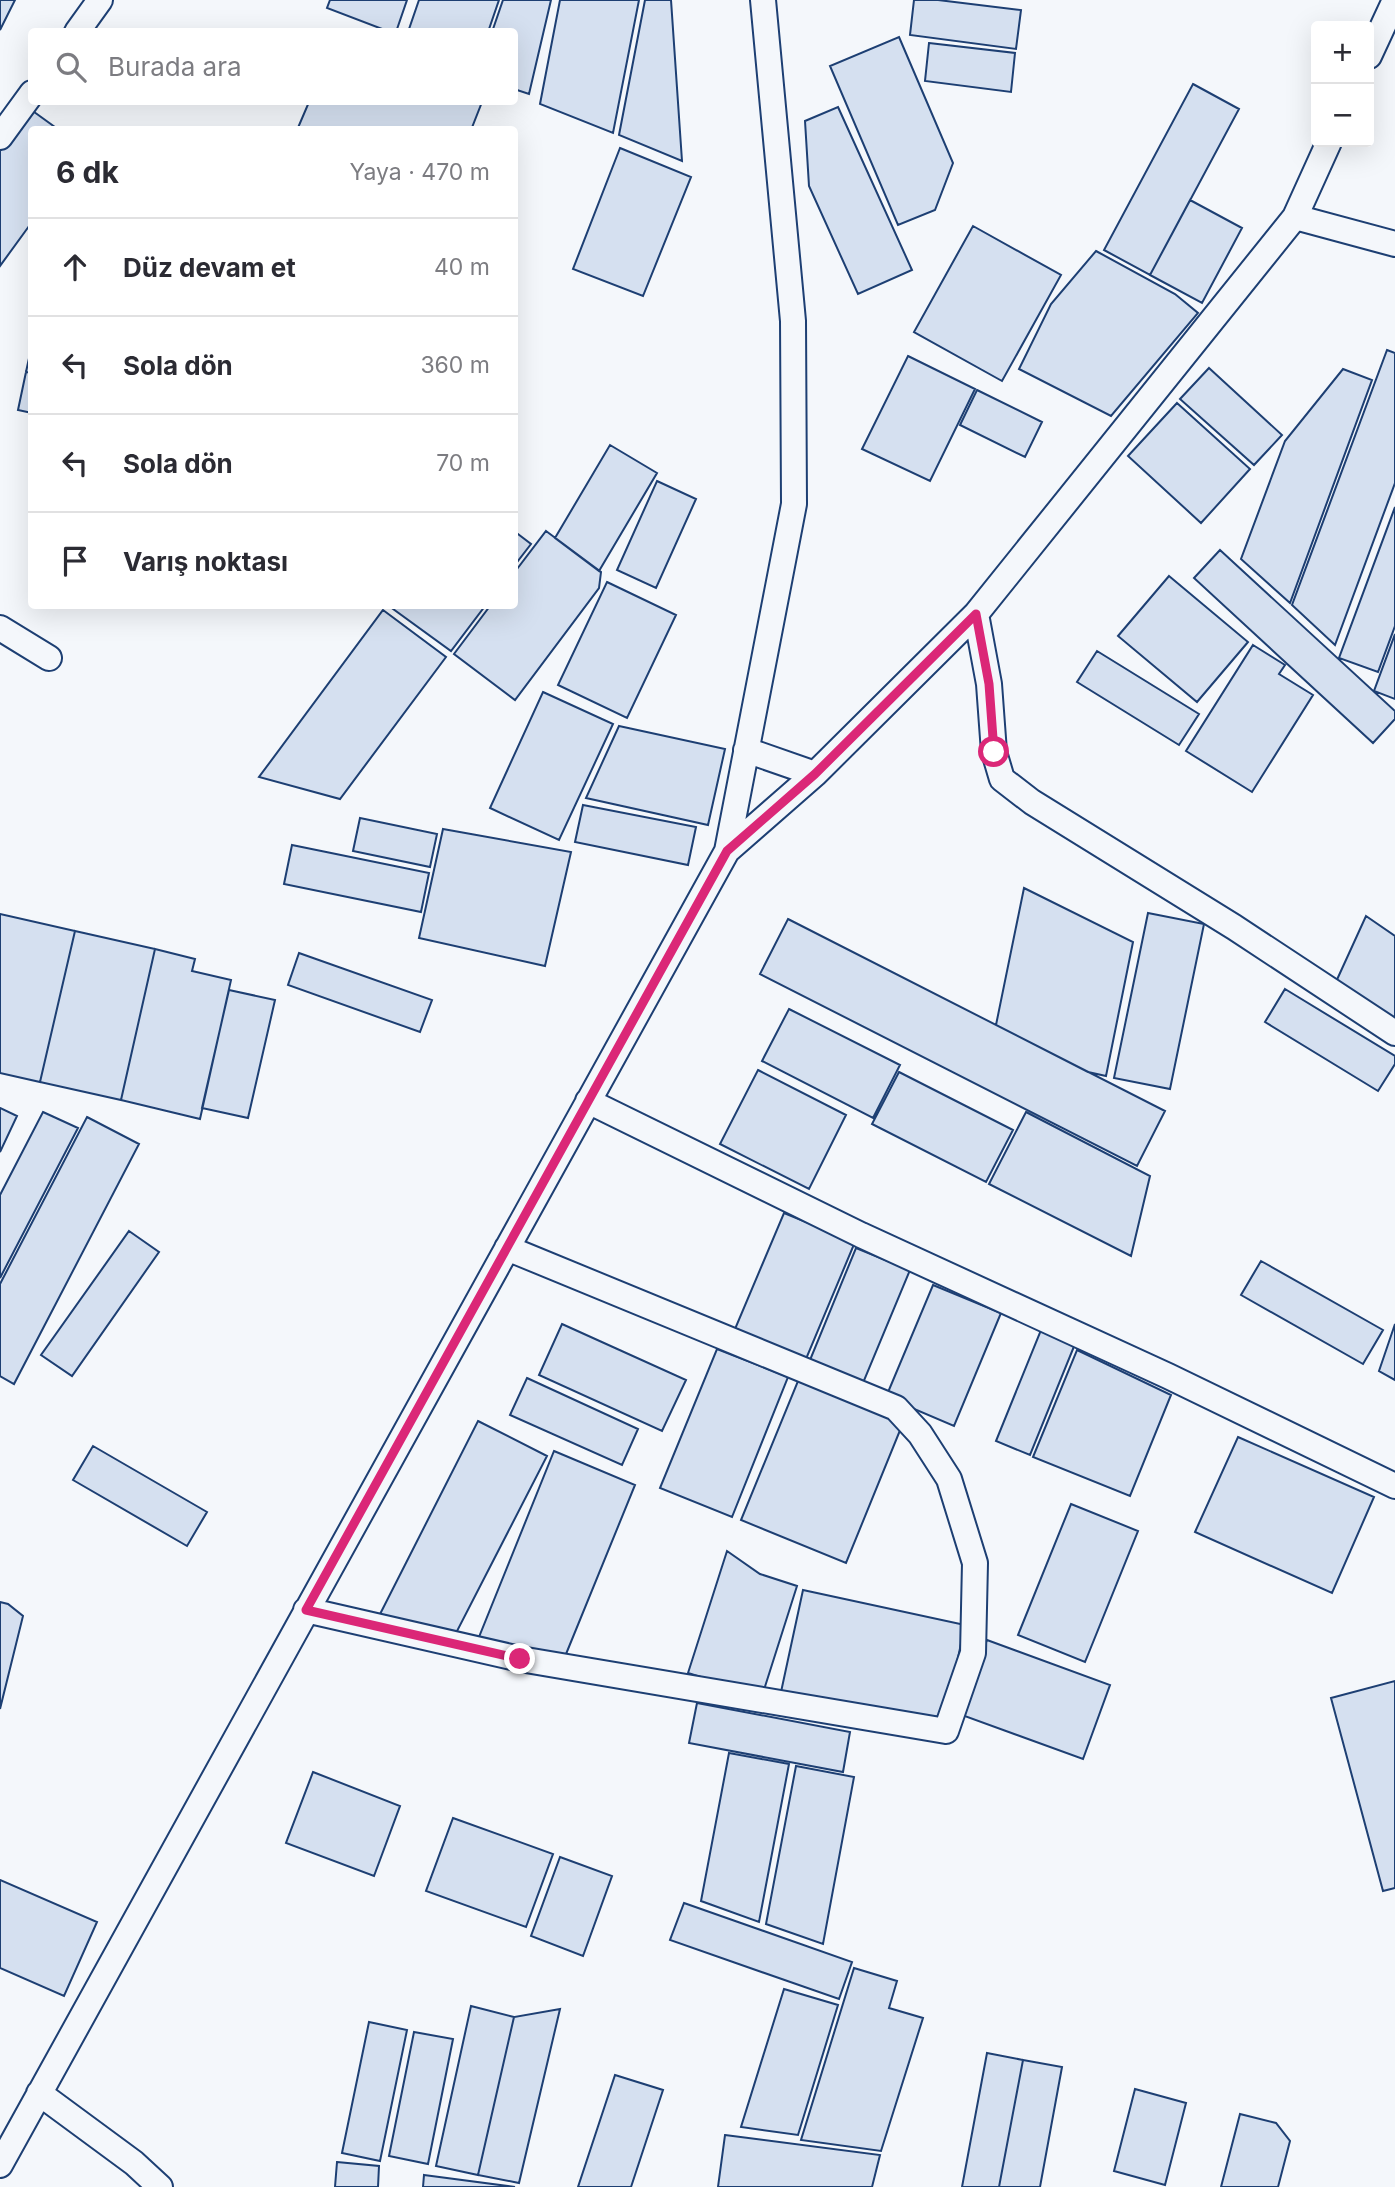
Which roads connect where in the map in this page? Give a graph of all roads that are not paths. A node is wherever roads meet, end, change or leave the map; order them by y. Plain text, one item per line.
1 (100, 0) edge
2 (763, 0) edge
3 (1395, 0) edge
4 (80, 28) edge
5 (1374, 45) edge
6 (28, 98) edge
7 (0, 137) edge
8 (1327, 147) edge
9 (1295, 217) junction
10 (1395, 244) edge
11 (976, 614) junction
12 (0, 628) edge
13 (49, 657) dead end
14 (746, 750) junction
15 (815, 774) junction
16 (727, 851) junction
17 (1395, 1034) edge
18 (588, 1101) junction
19 (507, 1248) junction
20 (1395, 1486) edge
21 (306, 1610) junction
22 (39, 2093) junction
23 (0, 2165) edge
24 (160, 2187) edge

1 - 4 street
2 - 14 street
3 - 5 street
6 - 7 street
8 - 9 street
9 - 10 street
9 - 11 street
11 - 15 street
11 - 17 street
12 - 13 street
14 - 15 street
14 - 16 street
15 - 16 street
16 - 18 street
18 - 19 street
18 - 20 street
19 - 21 street
19 - 21 street
21 - 22 street
22 - 23 street
22 - 24 street

